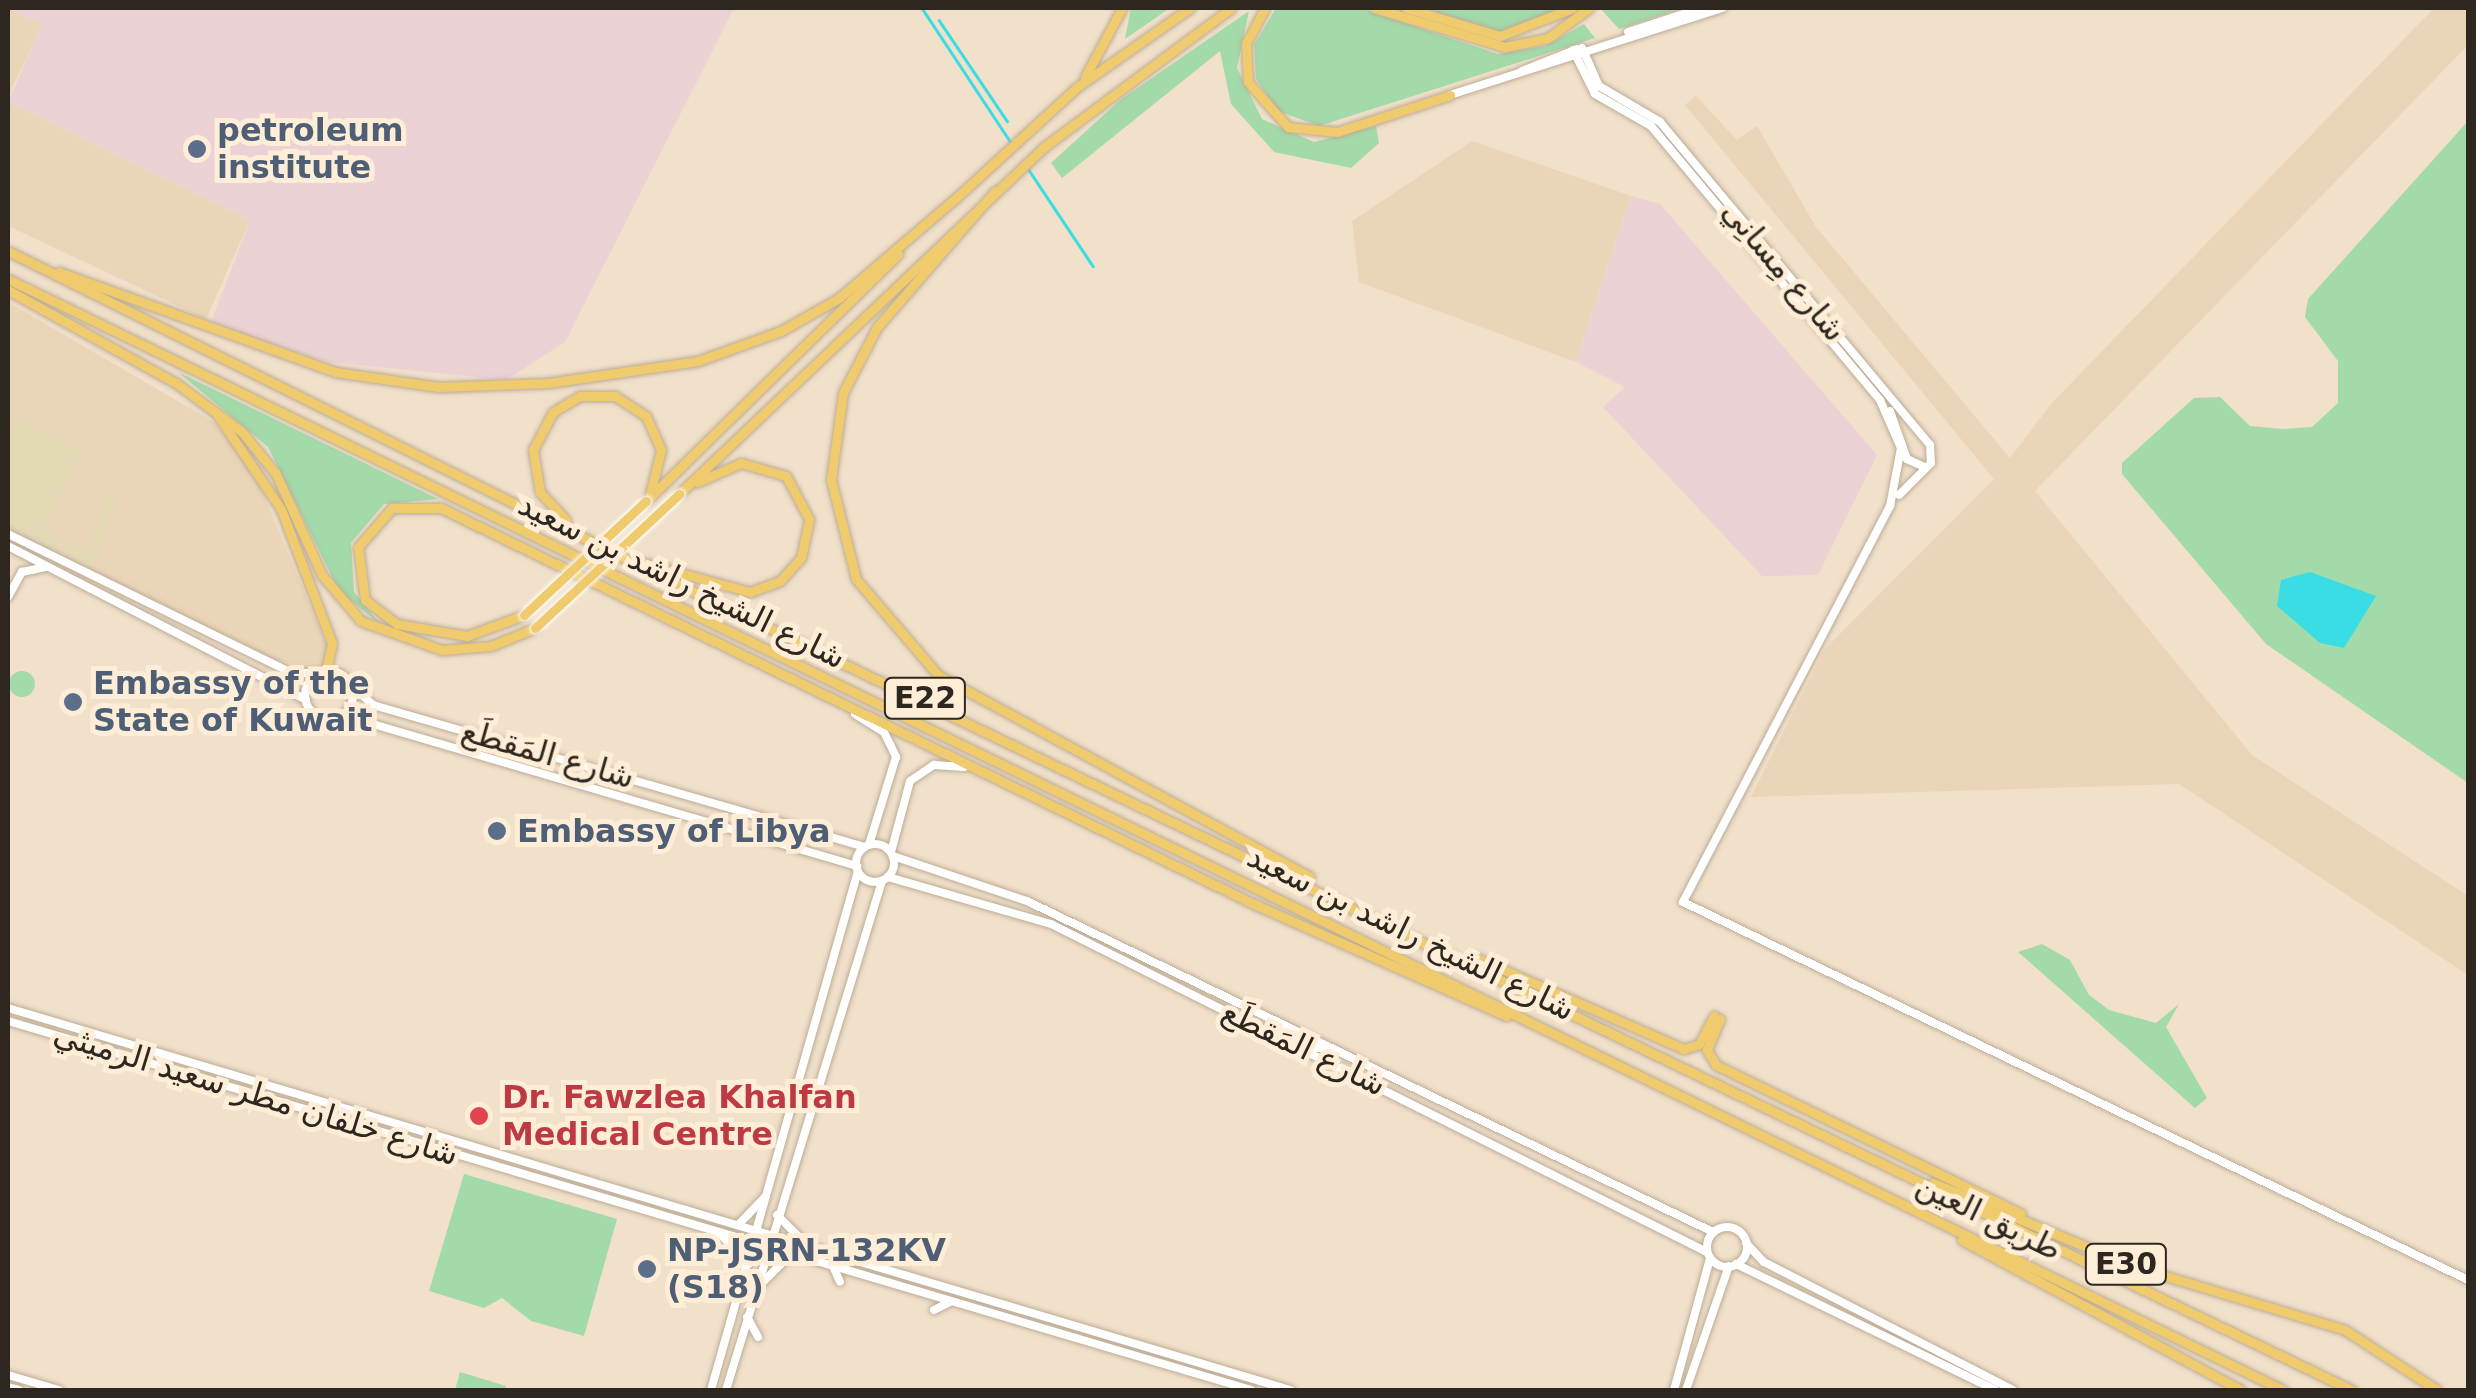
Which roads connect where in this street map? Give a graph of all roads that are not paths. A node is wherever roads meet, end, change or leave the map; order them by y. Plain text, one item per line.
1 (1122, 8) edge
2 (1190, 8) edge
3 (1231, 8) edge
4 (1265, 8) edge
5 (1374, 8) edge
6 (1406, 8) edge
7 (1589, 8) edge
8 (1702, 8) edge
9 (1722, 8) edge
10 (1572, 9) edge
11 (1654, 27) junction
12 (1579, 52) junction
13 (1077, 87) junction
14 (1450, 96) joint
15 (994, 191) junction
16 (958, 196) junction
17 (8, 251) edge
18 (38, 265) junction
19 (8, 280) edge
20 (1793, 289) junction
21 (8, 290) edge
22 (202, 399) junction
23 (1880, 400) junction
24 (1929, 465) junction
25 (679, 494) junction
26 (646, 500) junction
27 (1890, 506) junction
28 (577, 530) junction
29 (8, 534) edge
30 (8, 546) edge
31 (632, 562) junction
32 (50, 567) junction
33 (8, 597) edge
34 (322, 672) junction
35 (352, 686) junction
36 (306, 700) junction
37 (836, 700) junction
38 (342, 715) junction
39 (1003, 782) junction
40 (867, 846) junction
41 (892, 854) junction
42 (857, 869) junction
43 (885, 879) junction
44 (1396, 926) junction
45 (1415, 934) junction
46 (8, 1008) edge
47 (8, 1021) edge
48 (1534, 1024) junction
49 (69, 1027) junction
50 (66, 1038) junction
51 (1305, 1048) junction
52 (1333, 1048) junction
53 (1442, 1115) junction
54 (1519, 1140) junction
55 (1844, 1145) junction
56 (1837, 1172) junction
57 (599, 1185) junction
58 (771, 1188) junction
59 (596, 1196) junction
60 (777, 1215) junction
61 (737, 1226) junction
62 (716, 1230) junction
63 (1713, 1232) junction
64 (757, 1237) junction
65 (769, 1241) junction
66 (1746, 1244) junction
67 (813, 1248) junction
68 (792, 1254) junction
69 (2099, 1254) junction
70 (1709, 1255) junction
71 (749, 1264) junction
72 (833, 1266) junction
73 (1732, 1266) junction
74 (2468, 1280) edge
75 (840, 1282) dead end
76 (755, 1290) junction
77 (950, 1302) junction
78 (934, 1310) dead end
79 (747, 1317) junction
80 (758, 1336) dead end
81 (1117, 1345) junction
82 (8, 1375) edge
83 (8, 1387) edge
84 (20, 1390) edge
85 (59, 1390) edge
86 (710, 1390) edge
87 (726, 1390) edge
88 (1251, 1390) edge
89 (1290, 1390) edge
90 (1674, 1390) edge
91 (1686, 1390) edge
92 (1995, 1390) edge
93 (2013, 1390) edge
94 (2241, 1390) edge
95 (2284, 1390) edge
96 (2352, 1390) edge
97 (2436, 1390) edge

1 - 13 highway
2 - 13 highway
3 - 15 highway
4 - 14 highway
5 - 7 highway
6 - 10 highway
8 - 11 street
9 - 11 street
11 - 12 street
12 - 14 street
12 - 20 street, شارع مِسانِي
13 - 16 highway
15 - 25 highway
15 - 44 highway
16 - 18 highway
16 - 26 highway
17 - 18 highway, شارع الشيخ راشد بن سعيد / E22
18 - 28 highway, شارع الشيخ راشد بن سعيد / E22
19 - 48 highway, شارع الشيخ راشد بن سعيد / E22
20 - 23 street, شارع مِسانِي
20 - 24 street, شارع مِسانِي
21 - 22 highway
22 - 25 highway, bridge
22 - 34 highway
23 - 24 street
23 - 27 street, شارع مِسانِي
24 - 27 street, شارع مِسانِي
25 - 31 highway
26 - 28 highway
26 - 37 highway, bridge
27 - 74 street, شارع مِسانِي
28 - 31 highway, شارع الشيخ راشد بن سعيد / E22
29 - 34 street
30 - 32 street
31 - 44 highway, شارع الشيخ راشد بن سعيد / E22
32 - 33 street
32 - 36 street
34 - 35 street, شارع المَقطَع
34 - 36 street
35 - 38 street
35 - 40 street, شارع المَقطَع
36 - 38 street, شارع المَقطَع
37 - 39 highway
37 - 40 street
38 - 42 street, شارع المَقطَع
39 - 41 street
39 - 48 highway
40 - 41 street, شارع المَقطَع
40 - 42 street
41 - 43 street
41 - 52 street, شارع المَقطَع
42 - 43 street, شارع المَقطَع
42 - 58 street
43 - 51 street, شارع المَقطَع
43 - 60 street
44 - 45 highway, شارع الشيخ راشد بن سعيد / E22
45 - 55 highway, شارع الشيخ راشد بن سعيد / E22
45 - 69 highway
46 - 49 street, شارع خلفان مطر سعيد الرميثي
47 - 50 street, شارع خلفان مطر سعيد الرميثي
48 - 56 highway, شارع الشيخ راشد بن سعيد / E22
49 - 50 street
49 - 57 street, شارع خلفان مطر سعيد الرميثي
50 - 59 street, شارع خلفان مطر سعيد الرميثي
51 - 52 street
51 - 53 street, شارع المَقطَع
52 - 54 street, شارع المَقطَع
53 - 54 street
53 - 70 street, شارع المَقطَع
54 - 63 street, شارع المَقطَع
55 - 69 highway, E30
55 - 96 highway, طريق العين / E22
56 - 94 highway, E30
56 - 95 highway, طريق العين / E22
57 - 59 street
57 - 61 street, شارع خلفان مطر سعيد الرميثي
58 - 61 street
58 - 64 street
59 - 62 street, شارع خلفان مطر سعيد الرميثي
60 - 65 street
60 - 67 street
61 - 64 street, شارع خلفان مطر سعيد الرميثي
62 - 64 street, شارع خلفان مطر سعيد الرميثي
62 - 71 street
63 - 66 street, شارع المَقطَع
63 - 70 street
64 - 65 street, شارع خلفان مطر سعيد الرميثي
64 - 71 street
65 - 67 street, شارع خلفان مطر سعيد الرميثي
65 - 68 street, شارع خلفان مطر سعيد الرميثي
65 - 76 street
66 - 73 street
66 - 93 street
67 - 81 street, شارع خلفان مطر سعيد الرميثي
68 - 72 street, شارع خلفان مطر سعيد الرميثي
68 - 76 street
69 - 97 highway, E30
70 - 73 street, شارع المَقطَع
70 - 90 street
71 - 86 street
72 - 75 street
72 - 77 street, شارع خلفان مطر سعيد الرميثي
73 - 91 street
73 - 92 street
76 - 79 street
77 - 78 street
77 - 81 street, شارع خلفان مطر سعيد الرميثي
79 - 80 street
79 - 87 street
81 - 88 street, شارع خلفان مطر سعيد الرميثي
81 - 89 street, شارع خلفان مطر سعيد الرميثي
82 - 85 street
83 - 84 street

